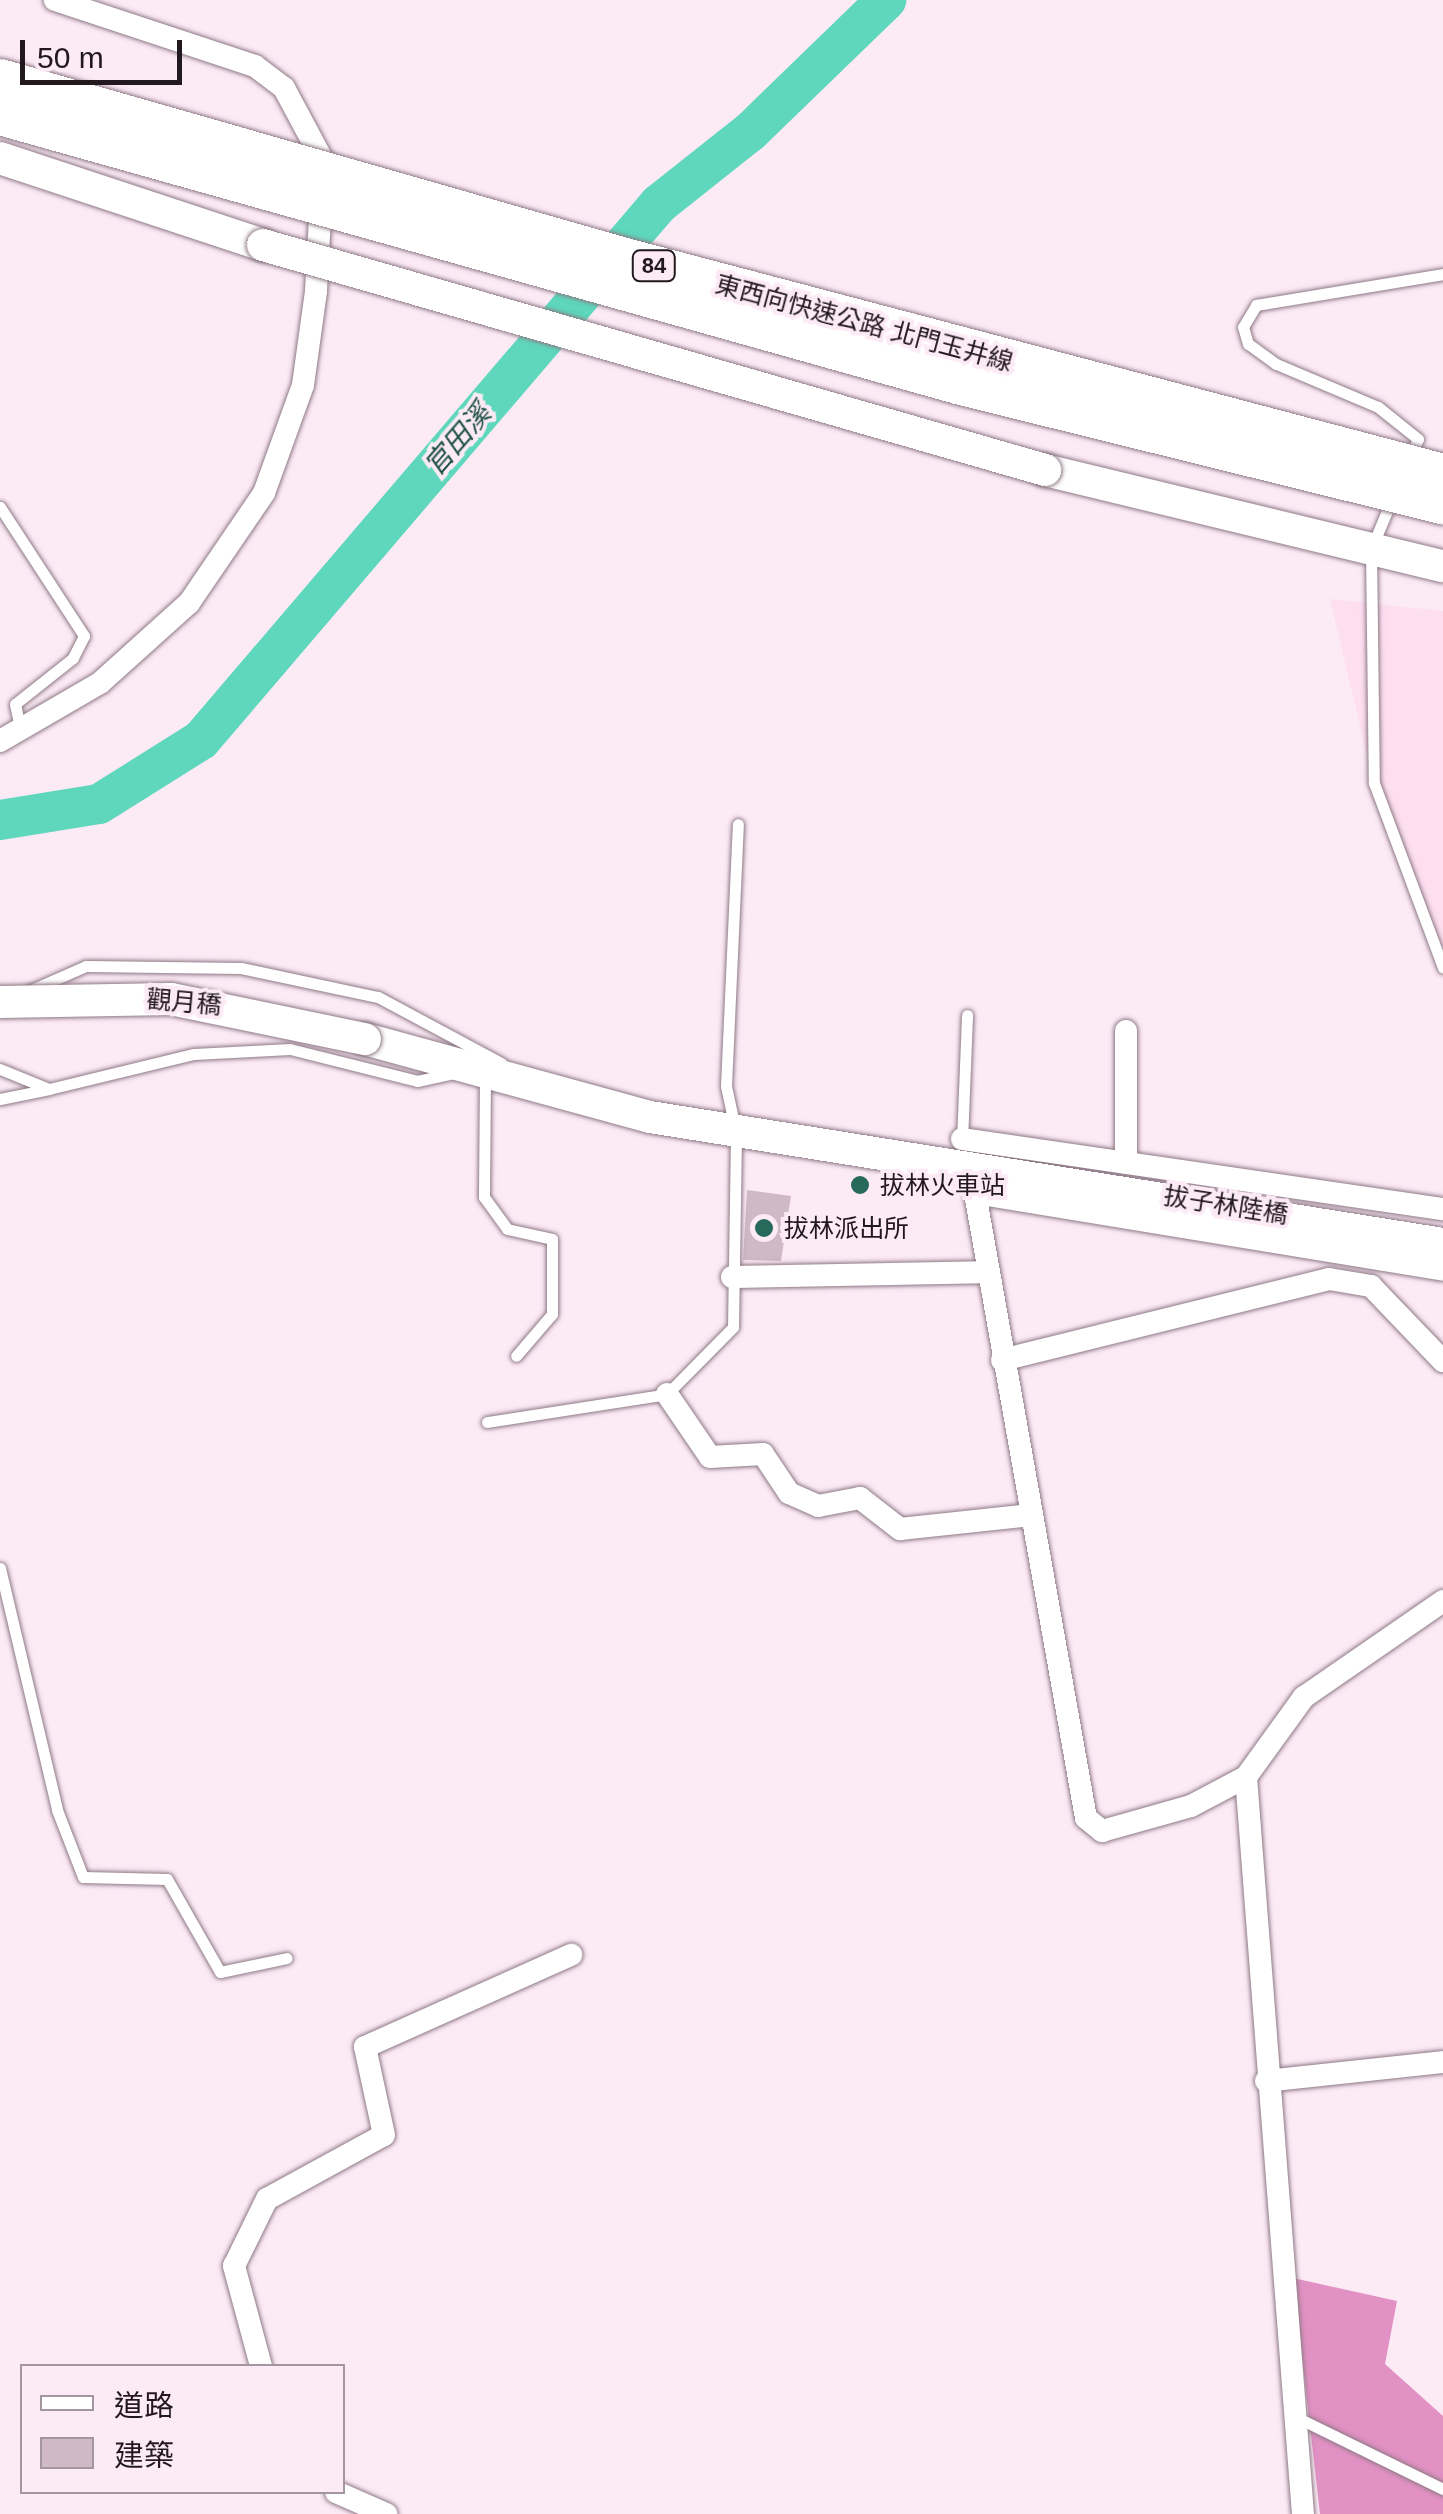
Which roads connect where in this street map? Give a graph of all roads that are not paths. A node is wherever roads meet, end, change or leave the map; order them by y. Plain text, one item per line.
1 (56, 0) edge
2 (0, 80) edge
3 (0, 115) edge
4 (0, 158) edge
5 (1443, 274) edge
6 (1443, 474) edge
7 (1443, 504) edge
8 (0, 507) edge
9 (1370, 549) junction
10 (1443, 566) edge
11 (10, 734) edge
12 (738, 824) dead end
13 (1443, 968) edge
14 (0, 1002) edge
15 (967, 1015) dead end
16 (0, 1020) edge
17 (1126, 1032) dead end
18 (483, 1067) junction
19 (0, 1069) edge
20 (527, 1076) junction
21 (49, 1089) junction
22 (0, 1099) edge
23 (736, 1133) junction
24 (1126, 1163) junction
25 (969, 1166) junction
26 (1443, 1209) edge
27 (1443, 1244) edge
28 (1443, 1270) edge
29 (984, 1272) junction
30 (732, 1277) junction
31 (516, 1356) dead end
32 (1002, 1360) junction
33 (1443, 1360) edge
34 (667, 1394) junction
35 (486, 1422) dead end
36 (1031, 1515) junction
37 (0, 1568) edge
38 (1443, 1601) edge
39 (1246, 1777) junction
40 (571, 1955) dead end
41 (287, 1958) dead end
42 (1443, 2062) edge
43 (1266, 2081) junction
44 (260, 2364) edge
45 (1291, 2415) junction
46 (1443, 2489) edge
47 (341, 2494) edge
48 (386, 2514) edge
49 (1303, 2514) edge

1 - 11 street
2 - 6 highway, 東西向快速公路 北門玉井線 / 84, bridge
3 - 7 highway, 東西向快速公路 北門玉井線 / 84, bridge
4 - 9 main road, bridge
5 - 9 lane
8 - 11 lane
9 - 10 main road
9 - 13 lane
12 - 23 lane
14 - 18 main road, 觀月穚, bridge
15 - 25 lane
16 - 20 lane
17 - 24 street
18 - 20 main road, 觀月穚
18 - 21 lane
18 - 31 lane
19 - 21 lane
20 - 23 main road, 觀月穚
21 - 22 lane
23 - 25 main road, 拔子林陸橋
23 - 30 lane
24 - 25 street
24 - 26 street
25 - 27 main road, 拔子林陸橋
25 - 28 street
25 - 29 street
29 - 30 street
29 - 32 street
30 - 34 lane
32 - 33 street
32 - 36 street
34 - 35 lane
34 - 36 street
36 - 39 street
37 - 41 lane
38 - 39 street
39 - 43 street
40 - 44 street
42 - 43 street
43 - 45 street
45 - 46 lane
45 - 49 street
47 - 48 street

